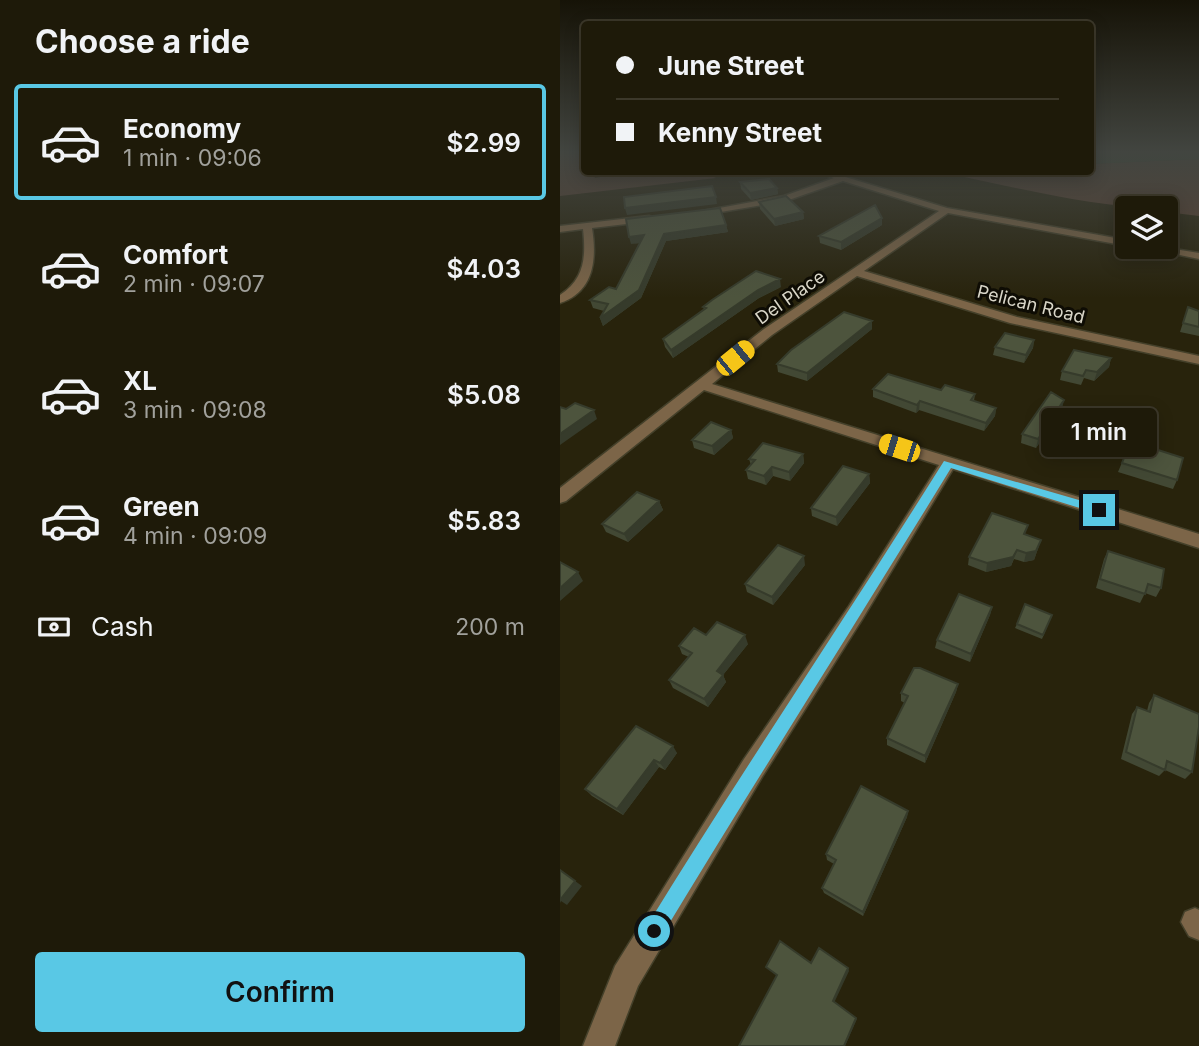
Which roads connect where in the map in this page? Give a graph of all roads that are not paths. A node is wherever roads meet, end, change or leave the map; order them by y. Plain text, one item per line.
1 (769, 201) edge
2 (916, 201) edge
3 (946, 210) junction
4 (687, 214) edge
5 (662, 217) edge
6 (587, 226) junction
7 (560, 229) edge
8 (1115, 241) edge
9 (1178, 252) edge
10 (1199, 256) edge
11 (857, 272) junction
12 (560, 300) edge
13 (1199, 360) edge
14 (702, 385) junction
15 (948, 464) junction
16 (560, 497) edge
17 (1199, 541) edge
18 (599, 1046) edge

1 - 4 street
2 - 3 street
3 - 8 street
3 - 11 street, Del Place
5 - 6 street
6 - 7 street
6 - 12 street
9 - 10 street
11 - 13 street, Pelican Road
11 - 14 street, Del Place
14 - 15 street
14 - 16 street, Del Place
15 - 17 street
15 - 18 street

